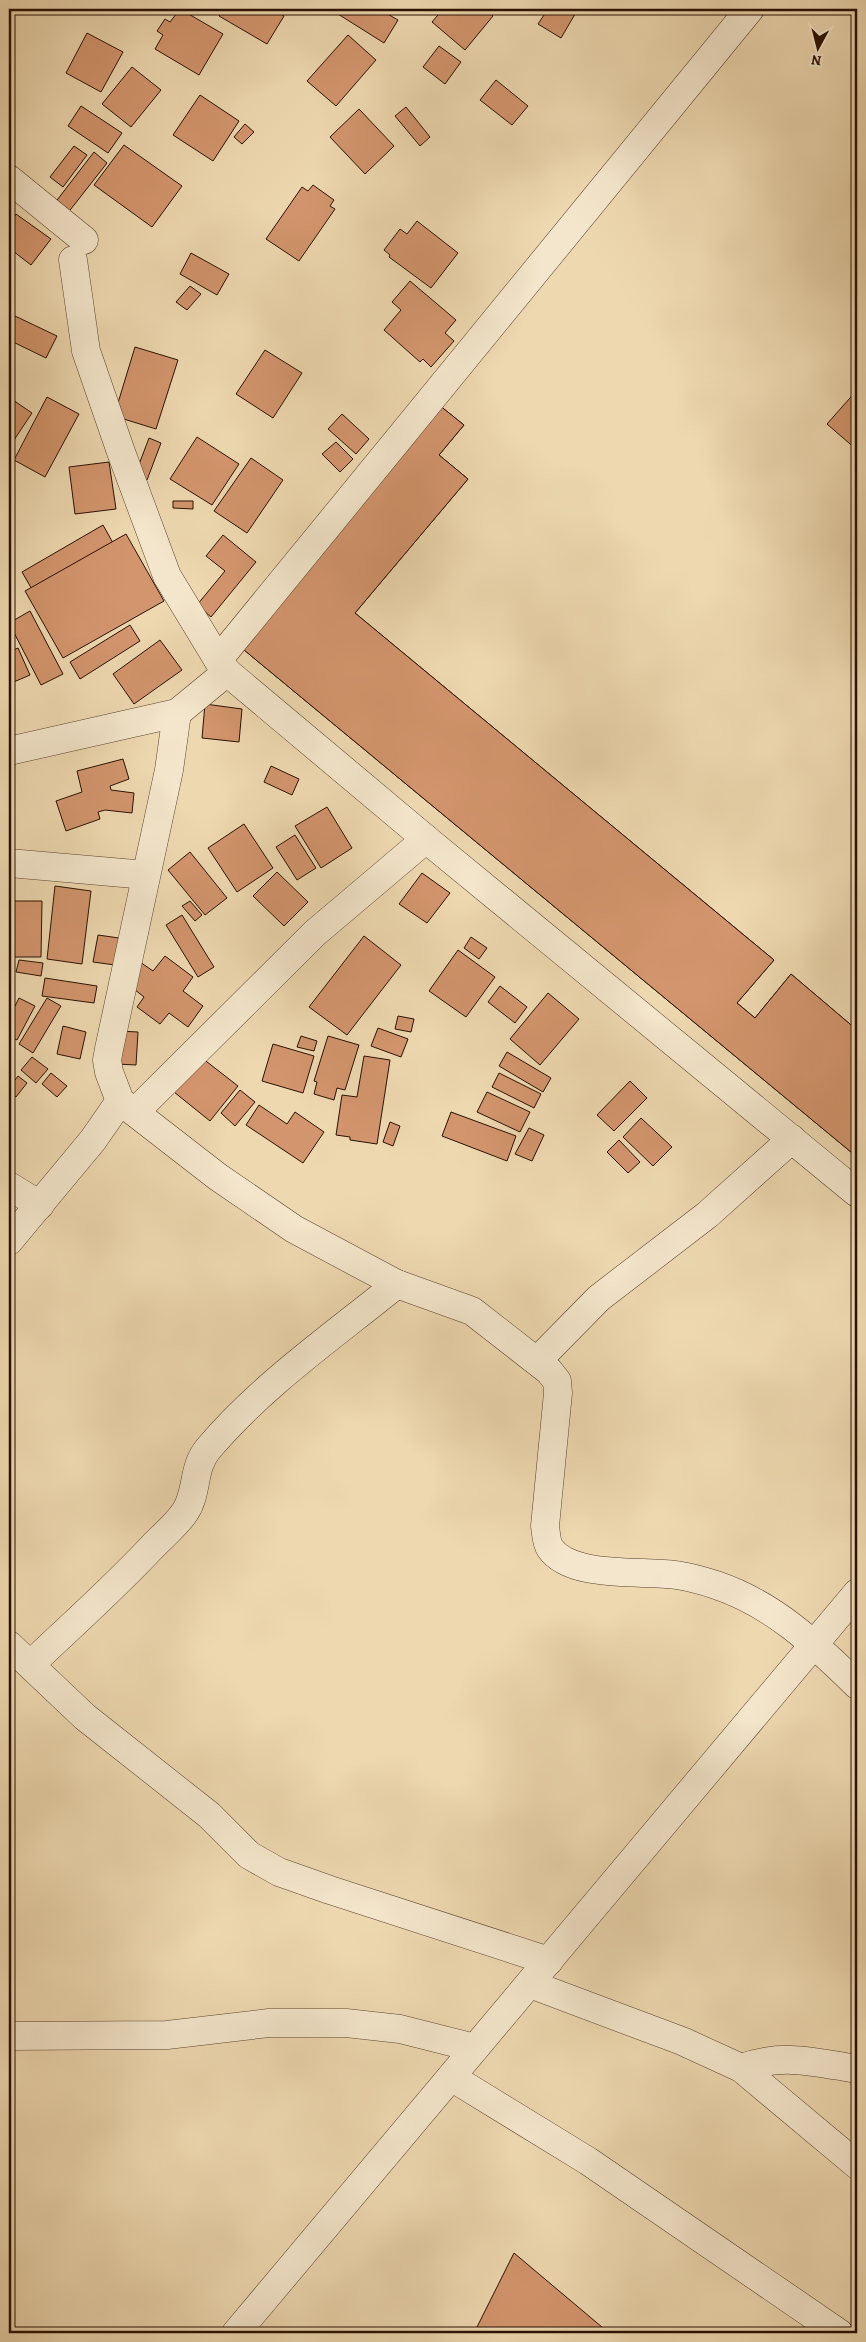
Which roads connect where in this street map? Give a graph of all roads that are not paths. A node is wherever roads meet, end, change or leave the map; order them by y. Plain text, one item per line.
1 (750, 9) edge
2 (9, 179) edge
3 (222, 666) junction
4 (176, 712) junction
5 (9, 751) edge
6 (426, 839) junction
7 (9, 863) edge
8 (146, 875) junction
9 (127, 1106) junction
10 (792, 1139) junction
11 (9, 1186) edge
12 (857, 1193) edge
13 (40, 1204) junction
14 (9, 1241) edge
15 (397, 1284) junction
16 (537, 1361) junction
17 (857, 1593) edge
18 (814, 1643) junction
19 (9, 1644) edge
20 (31, 1664) junction
21 (857, 1685) edge
22 (549, 1962) junction
23 (530, 1984) junction
24 (9, 2036) edge
25 (475, 2048) junction
26 (741, 2068) junction
27 (857, 2068) edge
28 (451, 2077) junction
29 (857, 2165) edge
30 (236, 2333) edge
31 (838, 2333) edge

1 - 3 street
2 - 3 street
3 - 4 street
3 - 6 street
4 - 5 street
4 - 8 street
6 - 9 street
6 - 10 street
7 - 8 street
8 - 9 street
9 - 13 street
9 - 15 street
10 - 12 street
10 - 16 street
11 - 13 street
13 - 14 street
15 - 16 street
15 - 20 street
16 - 18 street
17 - 18 street
18 - 21 street
18 - 22 street
19 - 20 street
20 - 22 street
22 - 23 street
23 - 25 street
23 - 26 street
24 - 25 street
25 - 28 street
26 - 27 street
26 - 29 street
28 - 30 street
28 - 31 street

